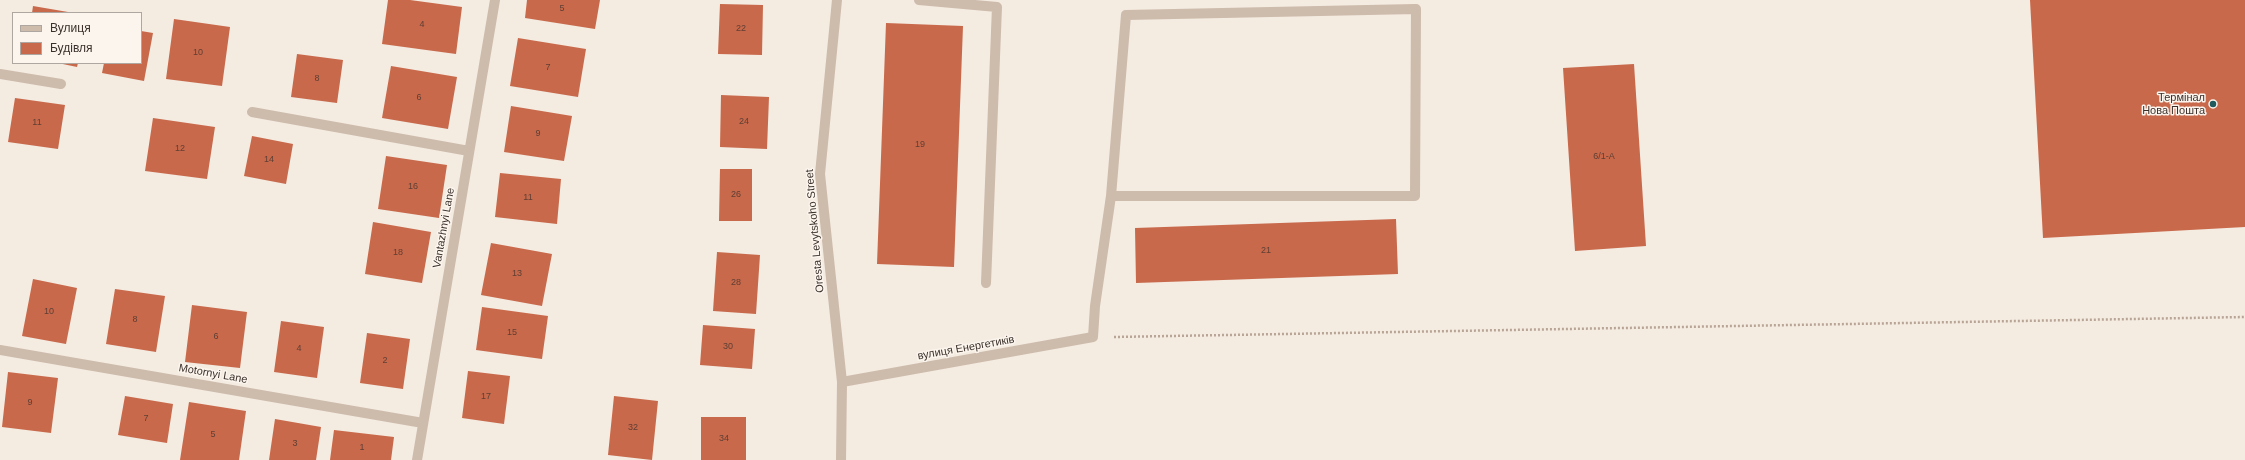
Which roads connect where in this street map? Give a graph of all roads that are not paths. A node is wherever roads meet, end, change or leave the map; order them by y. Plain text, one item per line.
1 (495, 0) edge
2 (837, 0) edge
3 (919, 0) edge
4 (0, 74) edge
5 (61, 84) dead end
6 (252, 112) dead end
7 (469, 151) junction
8 (1111, 196) junction
9 (986, 284) dead end
10 (0, 350) edge
11 (842, 382) junction
12 (423, 423) junction
13 (416, 460) edge
14 (841, 460) edge

1 - 7 street, Vantazhnyi Lane
2 - 11 street, Oresta Levytskoho Street
3 - 9 street
4 - 5 street
6 - 7 street
7 - 12 street, Vantazhnyi Lane
8 - 8 street
8 - 11 street, вулиця Енергетиків
10 - 12 street, Motornyi Lane
11 - 14 street, Oresta Levytskoho Street
12 - 13 street, Vantazhnyi Lane

